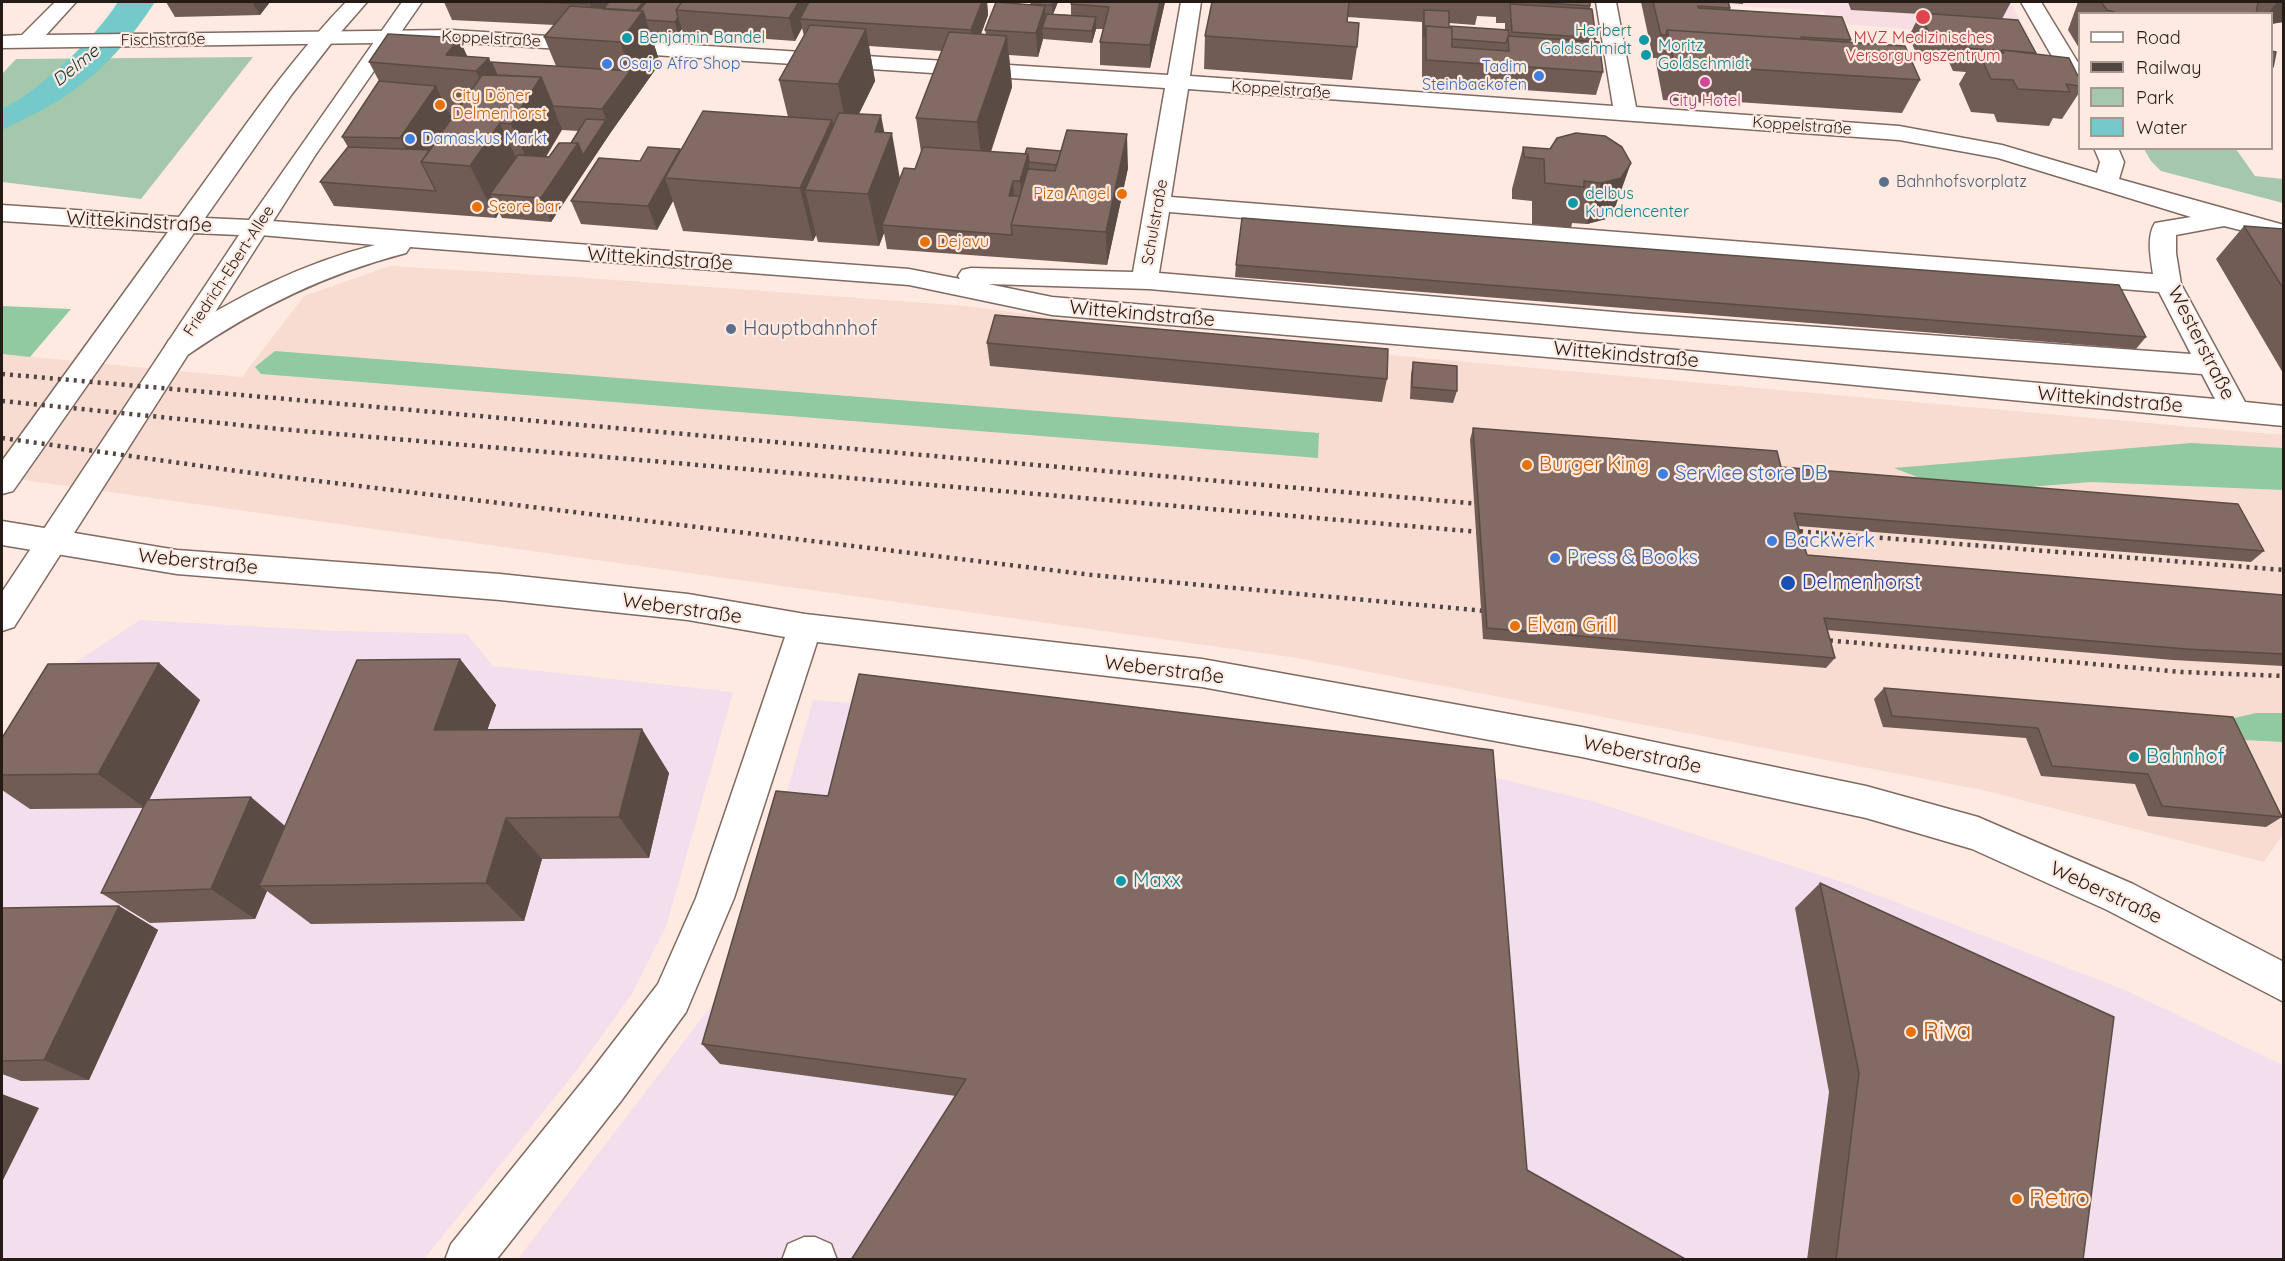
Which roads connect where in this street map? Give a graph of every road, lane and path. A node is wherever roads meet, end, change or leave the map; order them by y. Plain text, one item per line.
1 (66, 2) edge
2 (357, 2) edge
3 (412, 2) edge
4 (1191, 2) edge
5 (1606, 2) edge
6 (2031, 2) edge
7 (389, 35) junction
8 (325, 36) junction
9 (2, 42) edge
10 (27, 42) junction
11 (1179, 82) junction
12 (2078, 84) edge
13 (1626, 114) junction
14 (2107, 150) edge
15 (2106, 182) junction
16 (1159, 204) junction
17 (2, 213) edge
18 (2226, 219) junction
19 (186, 225) junction
20 (258, 228) junction
21 (2283, 233) edge
22 (426, 240) junction
23 (909, 277) junction
24 (1145, 280) junction
25 (2168, 284) junction
26 (179, 347) junction
27 (2213, 365) junction
28 (2236, 412) junction
29 (2283, 416) edge
30 (2, 483) edge
31 (2, 533) edge
32 (51, 543) junction
33 (2, 618) edge
34 (805, 627) junction
35 (2283, 983) edge
36 (467, 1260) edge
37 (804, 1260) edge
38 (815, 1260) edge

1 - 10 street
2 - 8 street
3 - 7 street, Friedrich-Ebert-Allee
4 - 11 street, Schulstraße
5 - 13 street
6 - 12 street
7 - 8 street, Koppelstraße
7 - 11 street, Koppelstraße
7 - 20 street, Friedrich-Ebert-Allee
8 - 10 street, Fischstraße
8 - 19 street
9 - 10 street, Fischstraße
11 - 13 street, Koppelstraße
11 - 16 street, Schulstraße
13 - 15 street, Koppelstraße
14 - 15 street
15 - 18 street, Koppelstraße
16 - 24 street, Schulstraße
16 - 25 street
17 - 19 street, Wittekindstraße
18 - 21 street, Koppelstraße
18 - 25 street, Westerstraße
19 - 20 street, Wittekindstraße
19 - 30 street
20 - 22 street, Wittekindstraße
20 - 26 street, Friedrich-Ebert-Allee
22 - 23 street, Wittekindstraße
22 - 26 street
23 - 24 street, Schulstraße
23 - 28 street, Wittekindstraße
24 - 27 street
25 - 27 street, Westerstraße
26 - 32 street, Friedrich-Ebert-Allee
27 - 28 street, Westerstraße
28 - 29 street, Wittekindstraße
31 - 32 street, Weberstraße
32 - 33 street, Friedrich-Ebert-Allee
32 - 34 street, Weberstraße
34 - 35 street, Weberstraße
34 - 36 street
37 - 38 street

